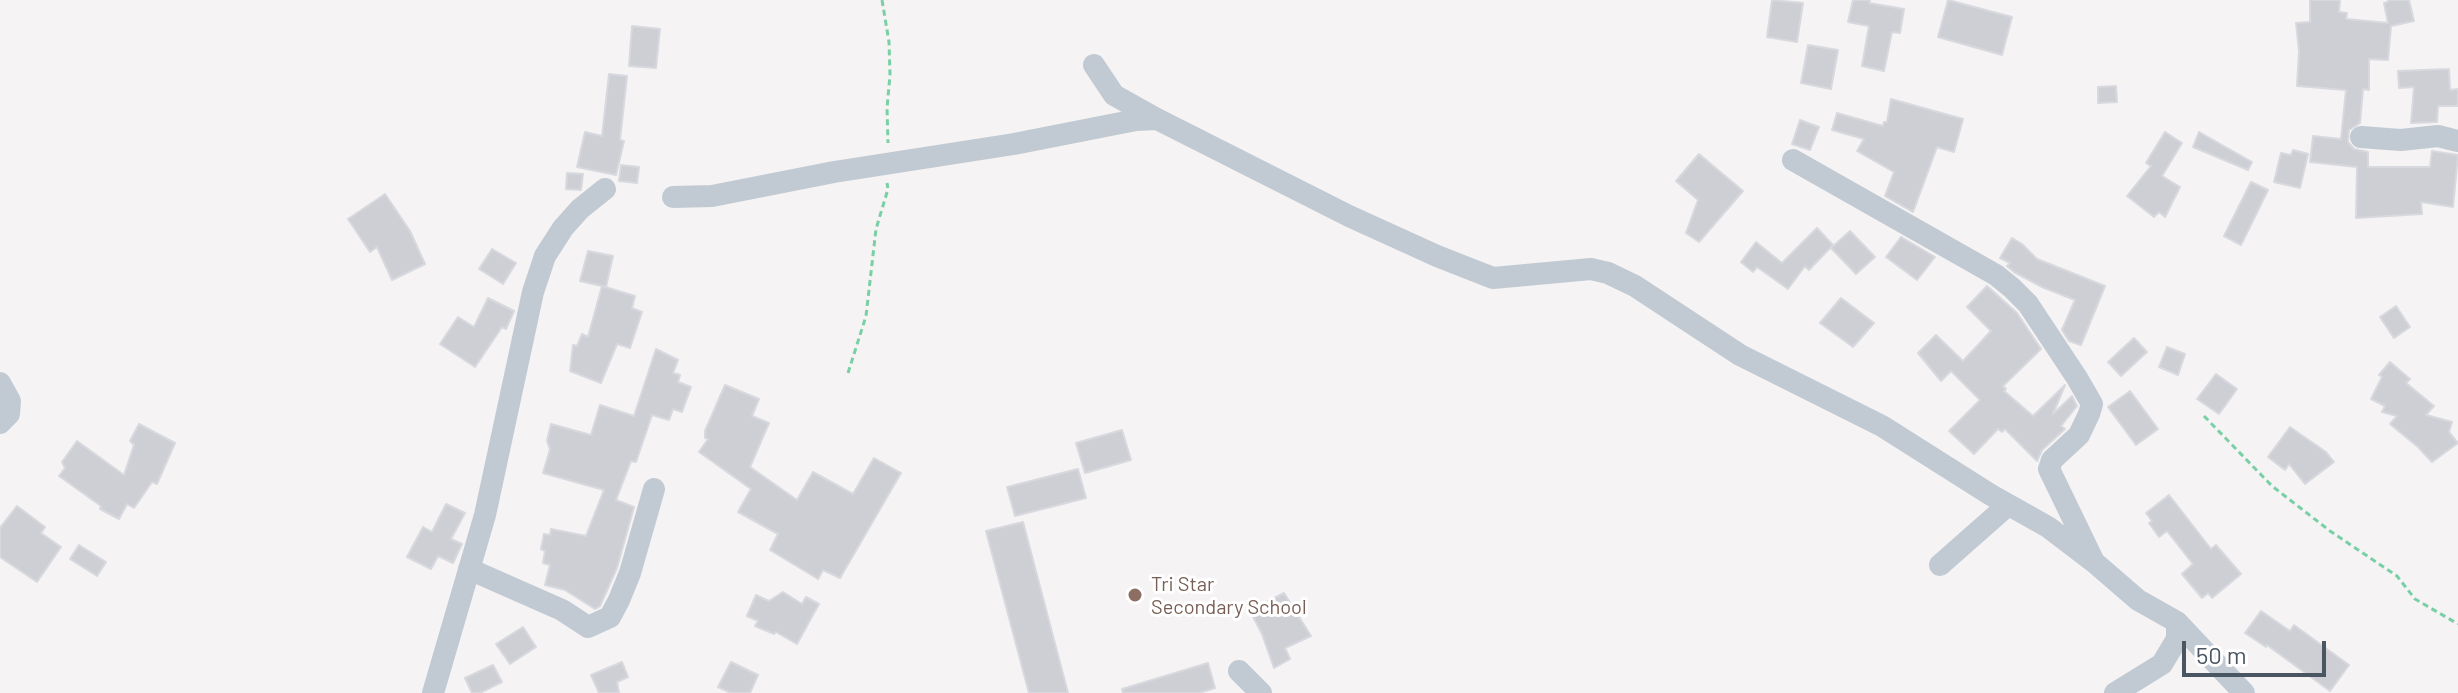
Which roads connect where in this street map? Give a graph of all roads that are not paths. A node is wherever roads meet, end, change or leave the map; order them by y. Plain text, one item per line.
1 (1094, 65) dead end
2 (1157, 119) junction
3 (2361, 137) dead end
4 (2458, 141) edge
5 (1793, 160) dead end
6 (605, 189) dead end
7 (673, 197) dead end
8 (0, 383) edge
9 (0, 423) edge
10 (654, 489) dead end
11 (2008, 505) junction
12 (2094, 562) junction
13 (1940, 565) dead end
14 (469, 569) junction
15 (2177, 622) junction
16 (1239, 671) dead end
17 (433, 693) edge
18 (1261, 693) edge
19 (2115, 693) edge
20 (2244, 693) edge

1 - 2 street
2 - 7 street
2 - 11 street
3 - 4 street
5 - 12 street
6 - 14 street
8 - 9 street
10 - 14 street
11 - 12 street
11 - 13 street
12 - 15 street
14 - 17 street
15 - 19 street
15 - 20 street
16 - 18 street

